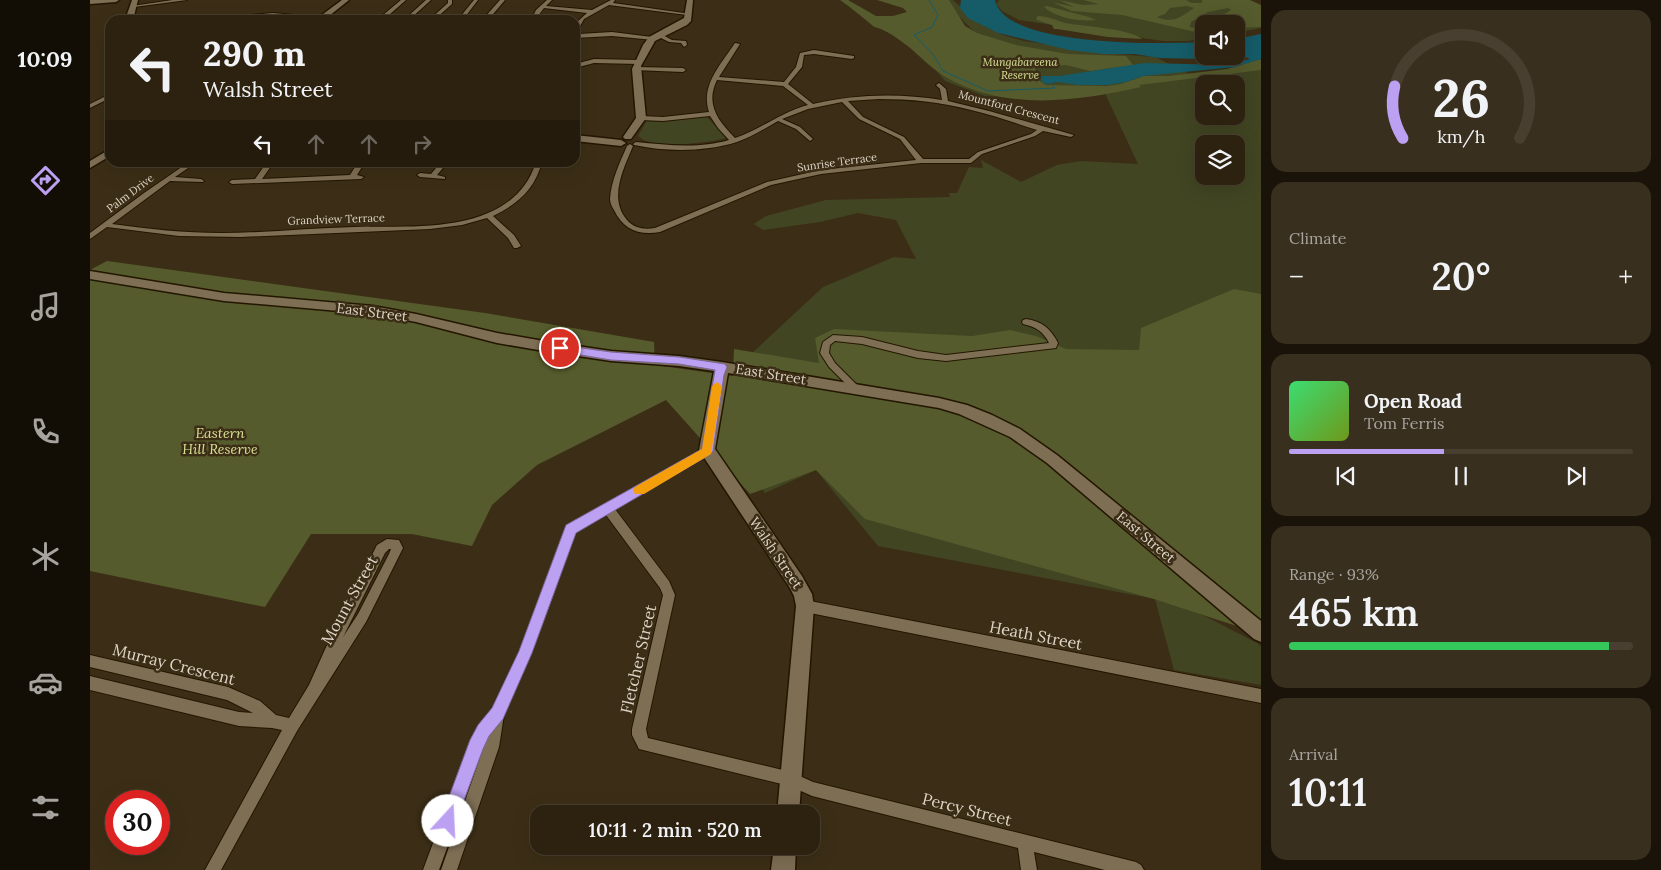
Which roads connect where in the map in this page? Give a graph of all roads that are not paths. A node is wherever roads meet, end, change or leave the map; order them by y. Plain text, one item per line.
1 (100, 0) edge
2 (116, 0) edge
3 (185, 0) edge
4 (346, 0) edge
5 (404, 0) edge
6 (429, 0) edge
7 (450, 0) edge
8 (476, 0) edge
9 (503, 0) edge
10 (550, 0) edge
11 (690, 0) edge
12 (611, 2) edge
13 (134, 3) edge
14 (542, 7) junction
15 (593, 12) junction
16 (690, 14) junction
17 (130, 15) edge
18 (261, 15) edge
19 (283, 15) edge
20 (326, 15) edge
21 (385, 15) edge
22 (412, 15) edge
23 (437, 15) edge
24 (463, 15) edge
25 (490, 15) edge
26 (536, 15) edge
27 (580, 22) edge
28 (580, 35) edge
29 (655, 37) junction
30 (692, 41) dead end
31 (742, 49) dead end
32 (852, 56) dead end
33 (580, 65) edge
34 (637, 66) junction
35 (679, 68) dead end
36 (715, 78) junction
37 (785, 84) junction
38 (952, 89) dead end
39 (105, 98) edge
40 (844, 100) junction
41 (945, 103) junction
42 (90, 106) edge
43 (812, 106) junction
44 (711, 114) junction
45 (641, 118) junction
46 (778, 119) junction
47 (1041, 130) junction
48 (1071, 135) dead end
49 (810, 136) dead end
50 (580, 138) edge
51 (734, 140) junction
52 (629, 142) junction
53 (105, 155) edge
54 (921, 161) junction
55 (90, 165) edge
56 (185, 167) edge
57 (267, 167) edge
58 (358, 167) edge
59 (441, 167) edge
60 (538, 167) edge
61 (420, 175) dead end
62 (352, 176) junction
63 (433, 176) junction
64 (361, 177) dead end
65 (443, 178) dead end
66 (167, 179) junction
67 (201, 181) dead end
68 (257, 181) junction
69 (232, 182) dead end
70 (489, 216) junction
71 (106, 226) junction
72 (90, 237) edge
73 (517, 246) dead end
74 (90, 275) edge
75 (1026, 322) dead end
76 (722, 367) junction
77 (855, 388) junction
78 (707, 451) junction
79 (608, 509) junction
80 (805, 606) junction
81 (1261, 633) edge
82 (90, 662) edge
83 (90, 683) edge
84 (314, 690) junction
85 (1261, 696) edge
86 (497, 714) junction
87 (272, 721) junction
88 (292, 726) junction
89 (790, 779) junction
90 (789, 805) edge
91 (454, 807) junction
92 (470, 810) junction
93 (1025, 841) junction
94 (784, 855) edge
95 (213, 870) edge
96 (431, 870) edge
97 (449, 870) edge
98 (783, 870) edge
99 (1028, 870) edge
100 (1136, 870) edge

1 - 2 street
3 - 13 street
4 - 20 street
5 - 21 street
6 - 22 street
7 - 23 street
8 - 24 street
9 - 25 street
10 - 14 street
11 - 16 street
12 - 15 street
12 - 16 street
13 - 17 street
14 - 15 street
14 - 26 street
15 - 27 street
16 - 29 street
18 - 19 street
28 - 29 street
29 - 30 street
29 - 34 street
31 - 36 street
32 - 37 street
33 - 34 street
34 - 35 street
34 - 45 street
36 - 37 street
36 - 44 street
37 - 43 street
38 - 41 street
39 - 42 street
40 - 41 street, Mountford Crescent
40 - 43 street, Mountford Crescent
40 - 54 street
41 - 47 street, Mountford Crescent
43 - 46 street, Mountford Crescent
44 - 45 street
44 - 51 street
45 - 52 street
46 - 49 street
46 - 51 street, Mountford Crescent
47 - 48 street, Mountford Crescent
47 - 54 street, Sunrise Terrace
50 - 52 street, Mountford Crescent
51 - 52 street, Mountford Crescent
52 - 54 street, Sunrise Terrace
53 - 55 street
56 - 66 street, Palm Drive
57 - 68 street
58 - 62 street
59 - 63 street
60 - 70 street, Grandview Terrace
61 - 63 street
62 - 64 street
62 - 68 street
63 - 65 street
66 - 67 street
66 - 71 street, Palm Drive
68 - 69 street
70 - 71 street, Grandview Terrace
70 - 73 street
71 - 72 street, Palm Drive
74 - 76 street, East Street
75 - 77 street
76 - 77 street, East Street
76 - 78 street
77 - 81 street, East Street
78 - 79 street
78 - 80 street, Walsh Street
79 - 86 street
79 - 89 street, Fletcher Street
80 - 85 street, Heath Street
80 - 89 street, Walsh Street
82 - 87 street, Murray Crescent
83 - 87 street, Murray Crescent
84 - 84 street, Mount Street
84 - 88 street, Mount Street
86 - 91 street
86 - 92 street
87 - 88 street, Murray Crescent
88 - 95 street, Mount Street
89 - 90 street, Walsh Street
89 - 93 street, Percy Street
91 - 92 street
91 - 96 street
92 - 97 street
93 - 99 street
93 - 100 street, Percy Street
94 - 98 street

